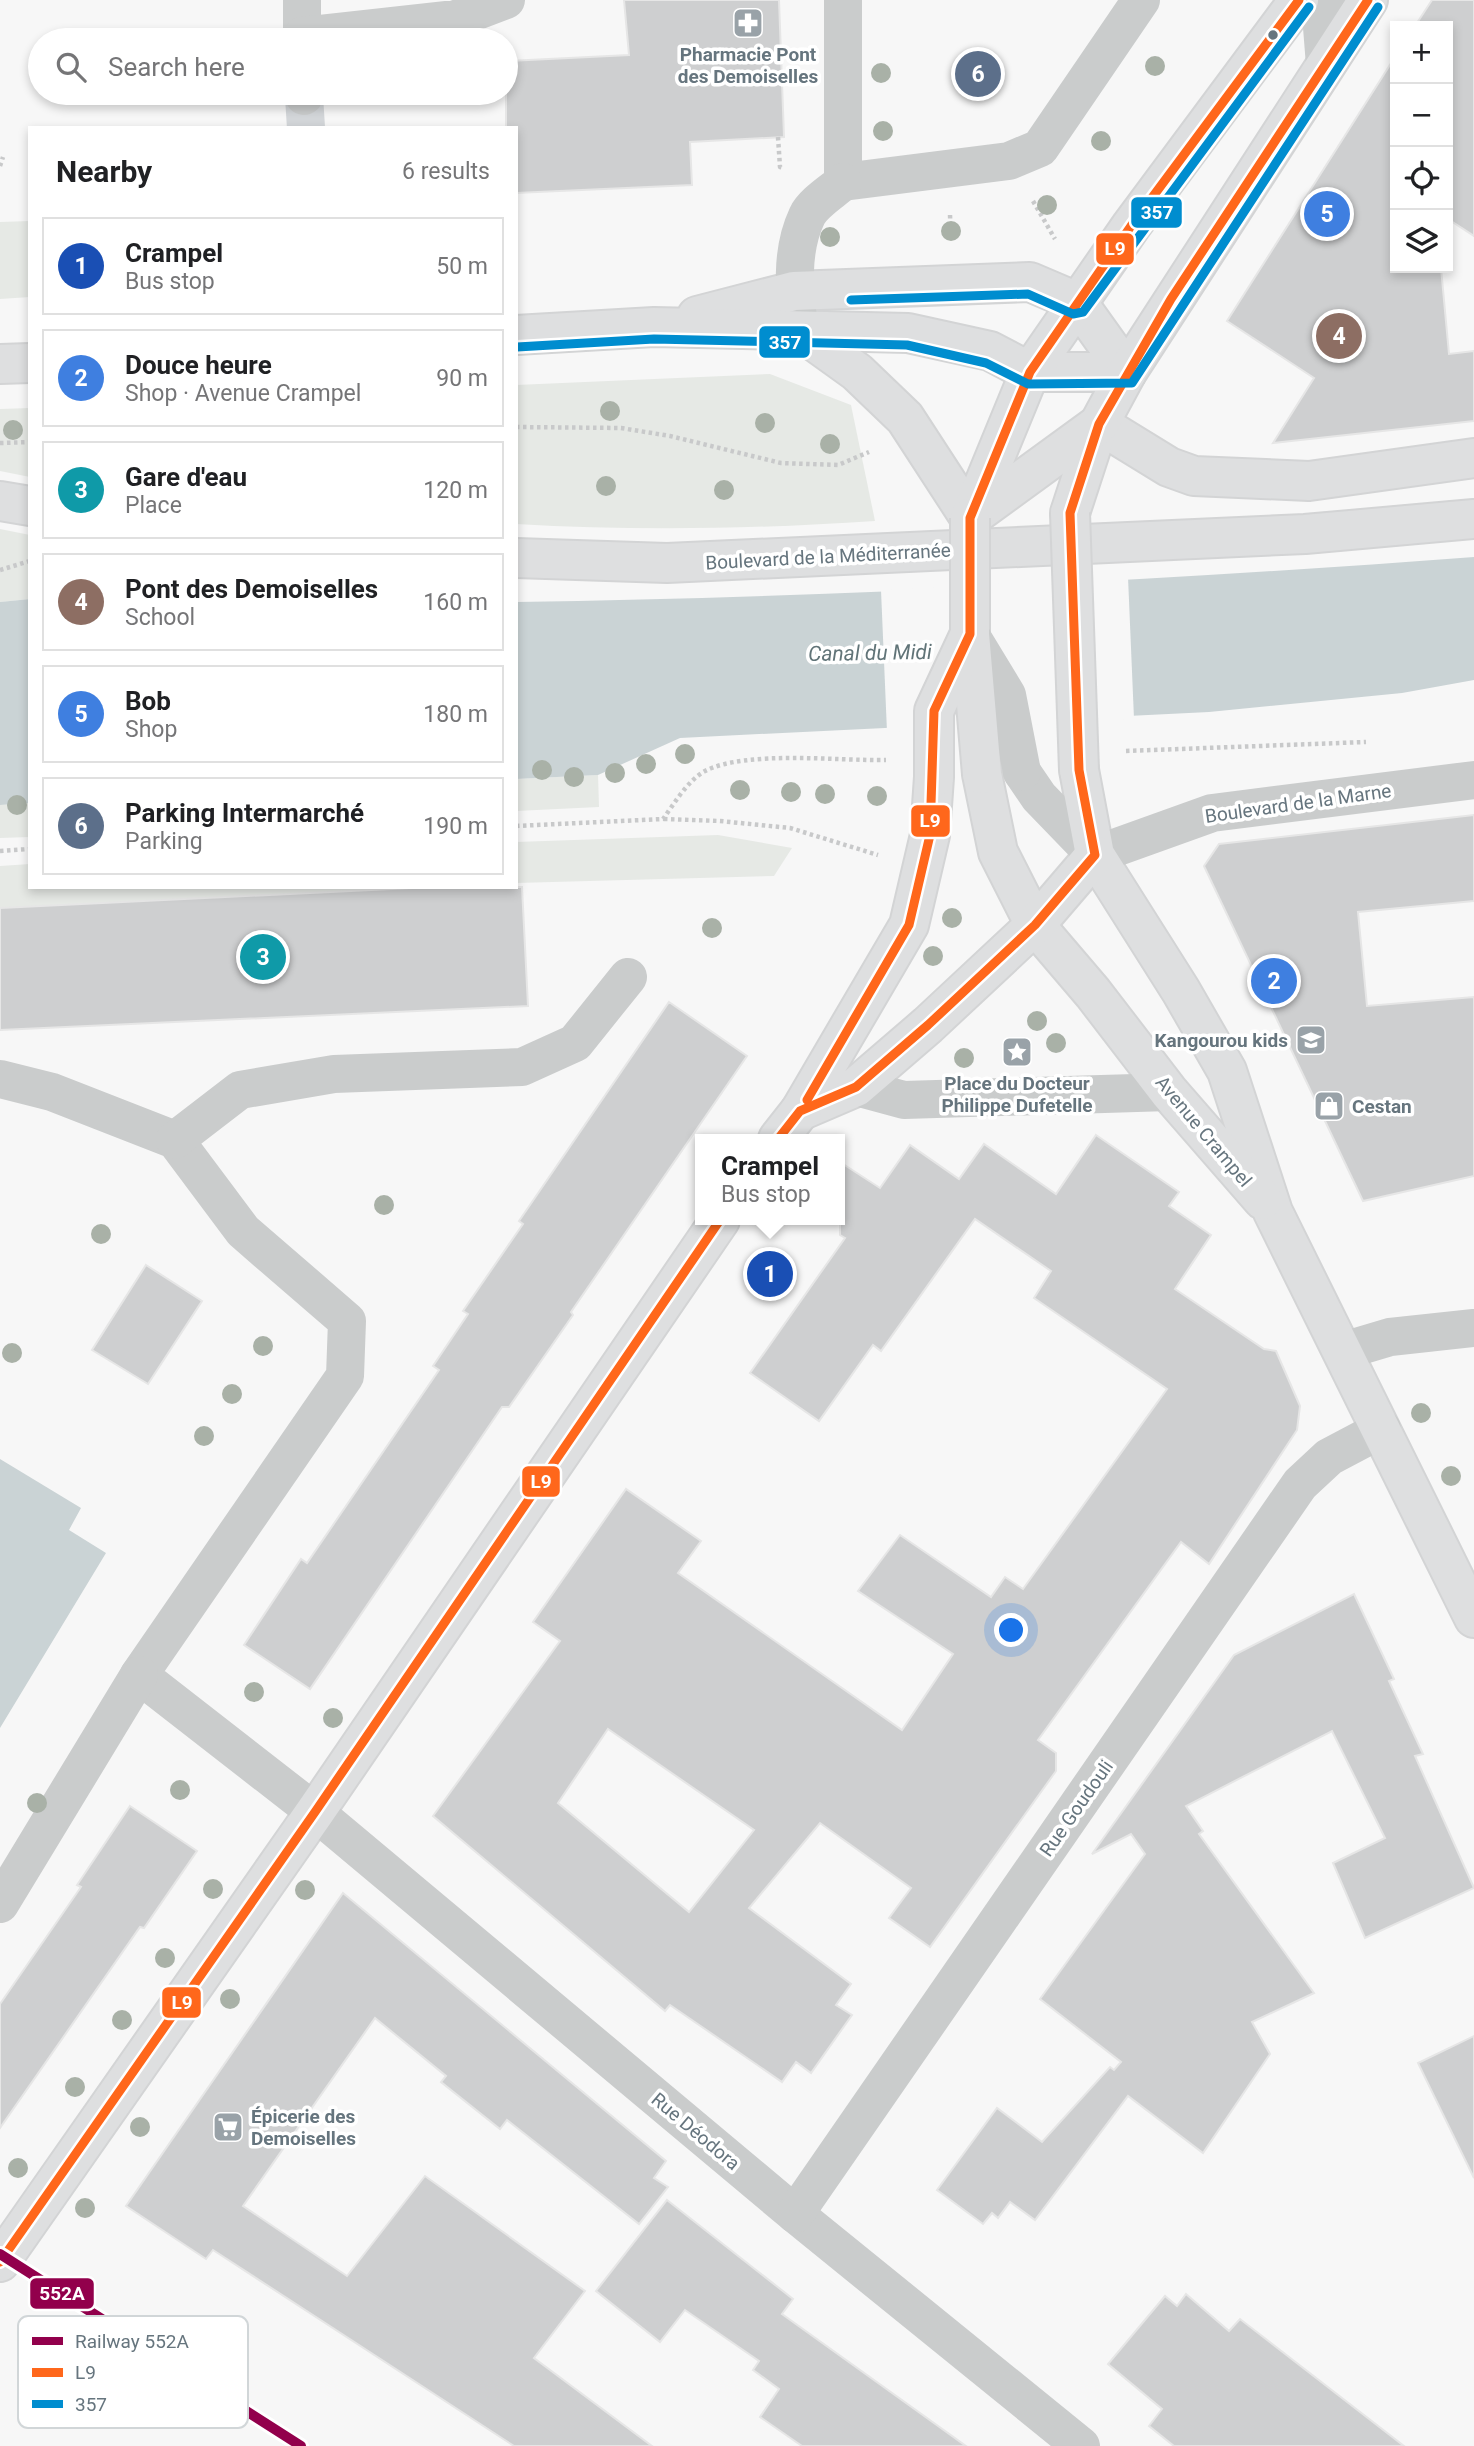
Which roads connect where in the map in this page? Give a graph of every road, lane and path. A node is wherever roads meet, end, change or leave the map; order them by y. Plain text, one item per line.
1 (506, 0) edge
2 (843, 0) edge
3 (1141, 0) edge
4 (1299, 0) edge
5 (1335, 0) edge
6 (1368, 0) edge
7 (302, 26) edge
8 (1325, 65) junction
9 (3, 157) dead end
10 (0, 166) edge
11 (844, 182) junction
12 (794, 291) junction
13 (1077, 302) junction
14 (654, 327) junction
15 (800, 331) junction
16 (518, 335) edge
17 (28, 363) edge
18 (0, 364) edge
19 (1030, 372) junction
20 (1127, 372) junction
21 (1098, 424) junction
22 (518, 427) edge
23 (28, 442) edge
24 (0, 443) edge
25 (876, 449) dead end
26 (1474, 458) edge
27 (0, 501) edge
28 (28, 506) edge
29 (970, 518) junction
30 (1474, 519) edge
31 (518, 558) edge
32 (28, 562) edge
33 (0, 570) edge
34 (970, 634) junction
35 (1474, 779) edge
36 (663, 819) dead end
37 (28, 849) edge
38 (0, 851) edge
39 (881, 855) dead end
40 (1095, 855) junction
41 (1035, 925) junction
42 (628, 977) dead end
43 (0, 1079) edge
44 (856, 1087) junction
45 (1169, 1092) junction
46 (789, 1125) edge
47 (175, 1140) junction
48 (1273, 1212) junction
49 (717, 1225) edge
50 (1474, 1328) edge
51 (1343, 1351) junction
52 (1382, 1429) junction
53 (1474, 1618) edge
54 (139, 1675) junction
55 (315, 1812) junction
56 (0, 1904) edge
57 (795, 2214) junction
58 (0, 2262) edge
59 (1080, 2446) edge

1 - 7 street
2 - 11 street
3 - 11 street
4 - 13 main road
5 - 8 street
6 - 8 main road
8 - 20 main road
9 - 10 path
11 - 12 street
12 - 13 main road
12 - 14 main road
12 - 15 street
13 - 19 main road
13 - 20 main road
14 - 15 main road
14 - 16 main road
15 - 19 main road
15 - 29 main road
17 - 18 main road
19 - 20 main road
19 - 29 main road
20 - 21 main road
21 - 26 main road
21 - 29 main road
21 - 40 main road, Avenue Crampel, bridge
22 - 25 path
23 - 24 path
27 - 28 main road
29 - 34 main road, Avenue Crampel, bridge
30 - 31 main road, Boulevard de la Méditerranée
32 - 33 path
34 - 40 street, bridge
34 - 41 main road, Avenue Crampel, bridge
34 - 46 main road, bridge
35 - 40 street, Boulevard de la Marne
36 - 39 path
37 - 38 path
40 - 41 main road
40 - 48 main road, Avenue Crampel
41 - 44 main road
41 - 45 main road, Avenue Crampel
42 - 47 street
43 - 47 street
44 - 45 street
44 - 46 main road
45 - 48 main road, Avenue Crampel
47 - 54 street
48 - 51 main road, Avenue Crampel
49 - 55 main road
50 - 51 street
51 - 52 main road, Avenue Crampel
52 - 53 main road, Avenue Crampel
52 - 57 street, Rue Goudouli
54 - 55 street, Rue Déodora
54 - 56 street
55 - 57 street, Rue Déodora
55 - 58 main road
57 - 59 street, Rue Déodora

